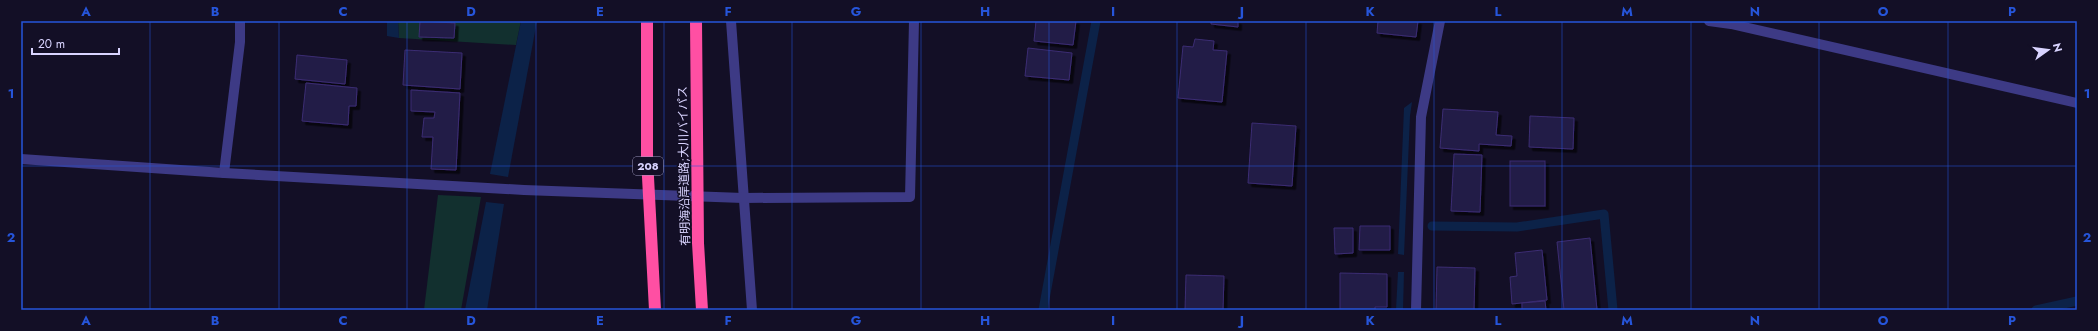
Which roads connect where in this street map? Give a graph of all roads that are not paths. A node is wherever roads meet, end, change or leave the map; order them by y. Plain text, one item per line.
1 (240, 21) edge
2 (647, 21) edge
3 (696, 21) edge
4 (730, 21) edge
5 (914, 21) edge
6 (1440, 21) edge
7 (1708, 21) edge
8 (2077, 103) edge
9 (21, 159) edge
10 (224, 173) junction
11 (743, 198) junction
12 (656, 310) edge
13 (702, 310) edge
14 (752, 310) edge
15 (1416, 310) edge

1 - 10 street
2 - 12 highway, 208, bridge
3 - 13 highway, 有明海沿岸道路;大川バイパス, bridge
4 - 11 street
5 - 11 street
6 - 15 street
7 - 8 street
9 - 10 street
10 - 11 street
11 - 14 street

